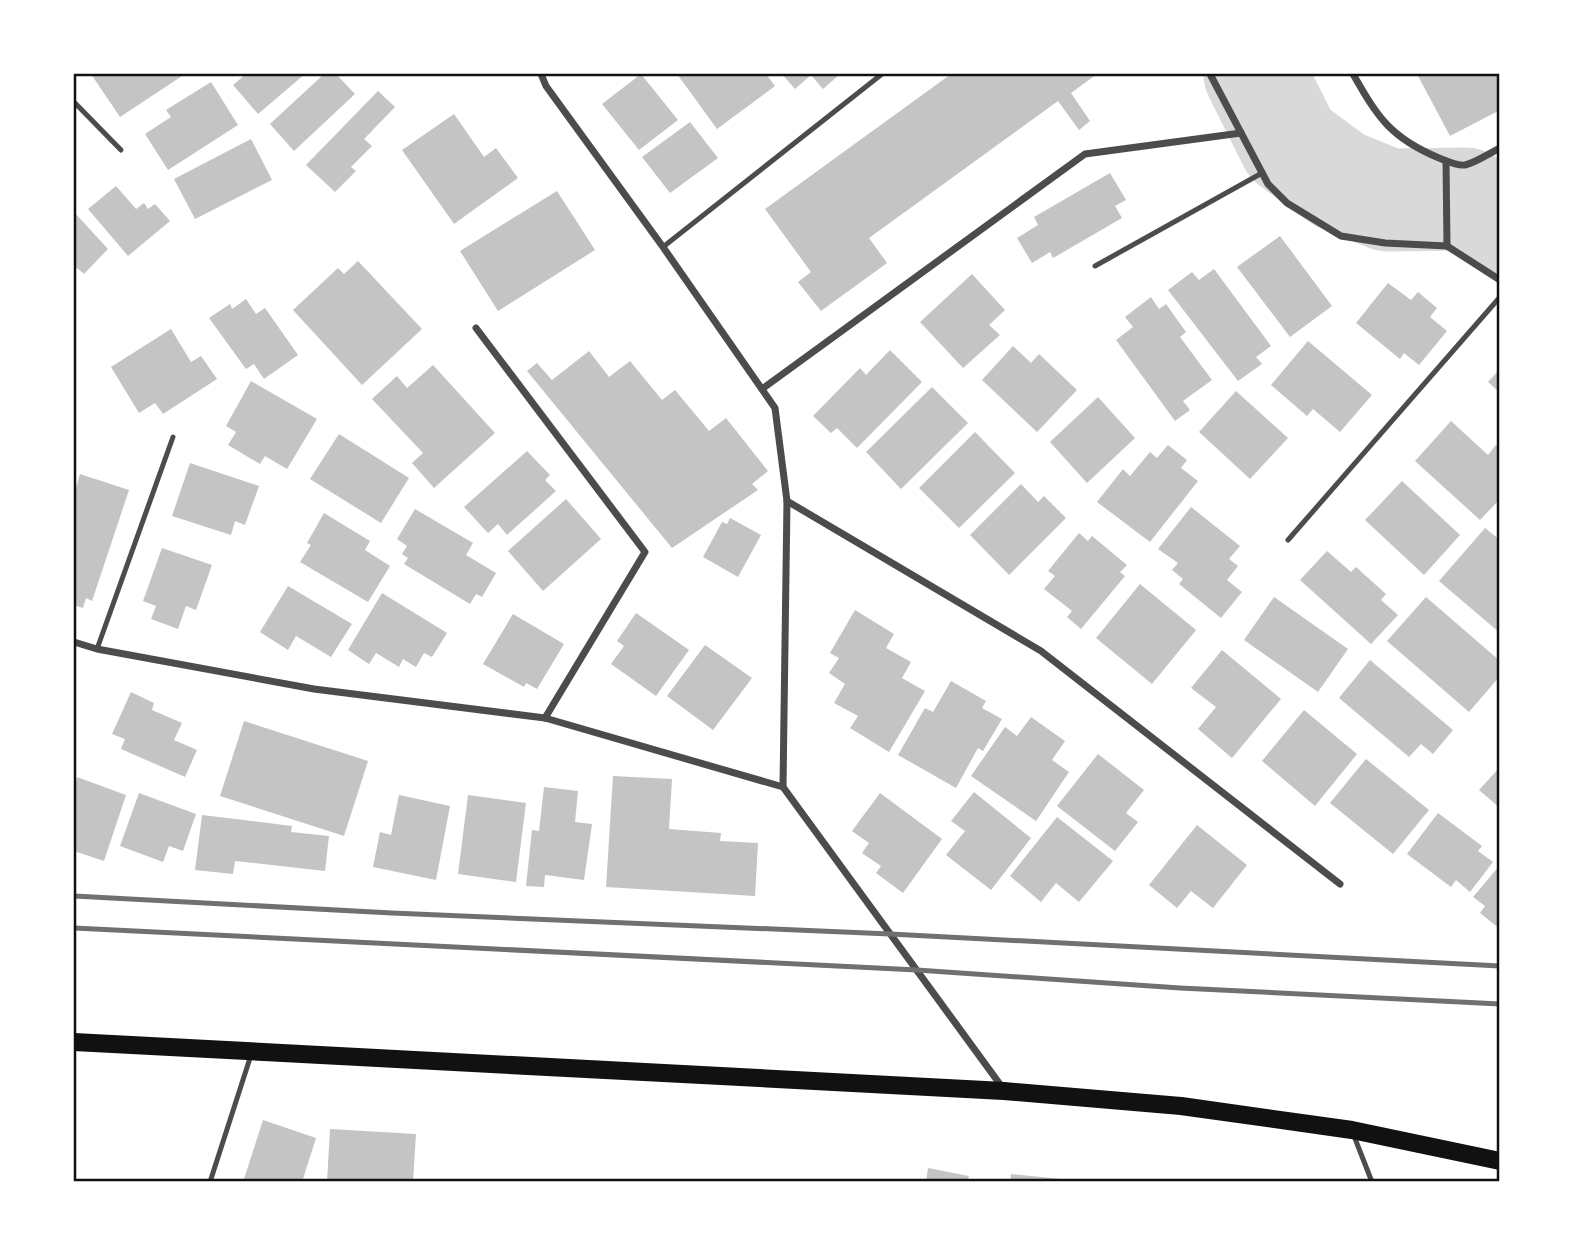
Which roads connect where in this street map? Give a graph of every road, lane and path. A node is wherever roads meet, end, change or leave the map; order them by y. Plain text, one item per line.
1 (541, 74) edge
2 (882, 74) edge
3 (1210, 74) edge
4 (1353, 74) edge
5 (74, 102) edge
6 (1241, 133) junction
7 (1500, 148) edge
8 (121, 150) dead end
9 (1446, 161) junction
10 (1262, 173) junction
11 (1447, 246) junction
12 (663, 247) junction
13 (1095, 266) dead end
14 (1500, 280) edge
15 (1500, 297) edge
16 (476, 328) dead end
17 (762, 389) junction
18 (173, 437) dead end
19 (787, 501) junction
20 (1288, 540) dead end
21 (74, 642) edge
22 (97, 649) junction
23 (545, 718) junction
24 (783, 788) junction
25 (1340, 884) dead end
26 (74, 1042) edge
27 (253, 1050) junction
28 (1004, 1091) junction
29 (1352, 1130) junction
30 (1500, 1161) edge
31 (210, 1181) edge
32 (1372, 1181) edge

1 - 12 street
2 - 12 lane
3 - 6 street
4 - 9 street
5 - 8 lane
6 - 10 street
6 - 17 street
7 - 9 street
9 - 11 street
10 - 11 street
10 - 13 lane
11 - 14 street
12 - 17 street
15 - 20 lane
16 - 23 street
17 - 19 street
18 - 22 lane
19 - 24 street
19 - 25 street
21 - 22 street
22 - 23 street
23 - 24 street
24 - 28 street
26 - 27 main road
27 - 28 main road
27 - 31 lane
28 - 29 main road
29 - 30 main road
29 - 32 lane

